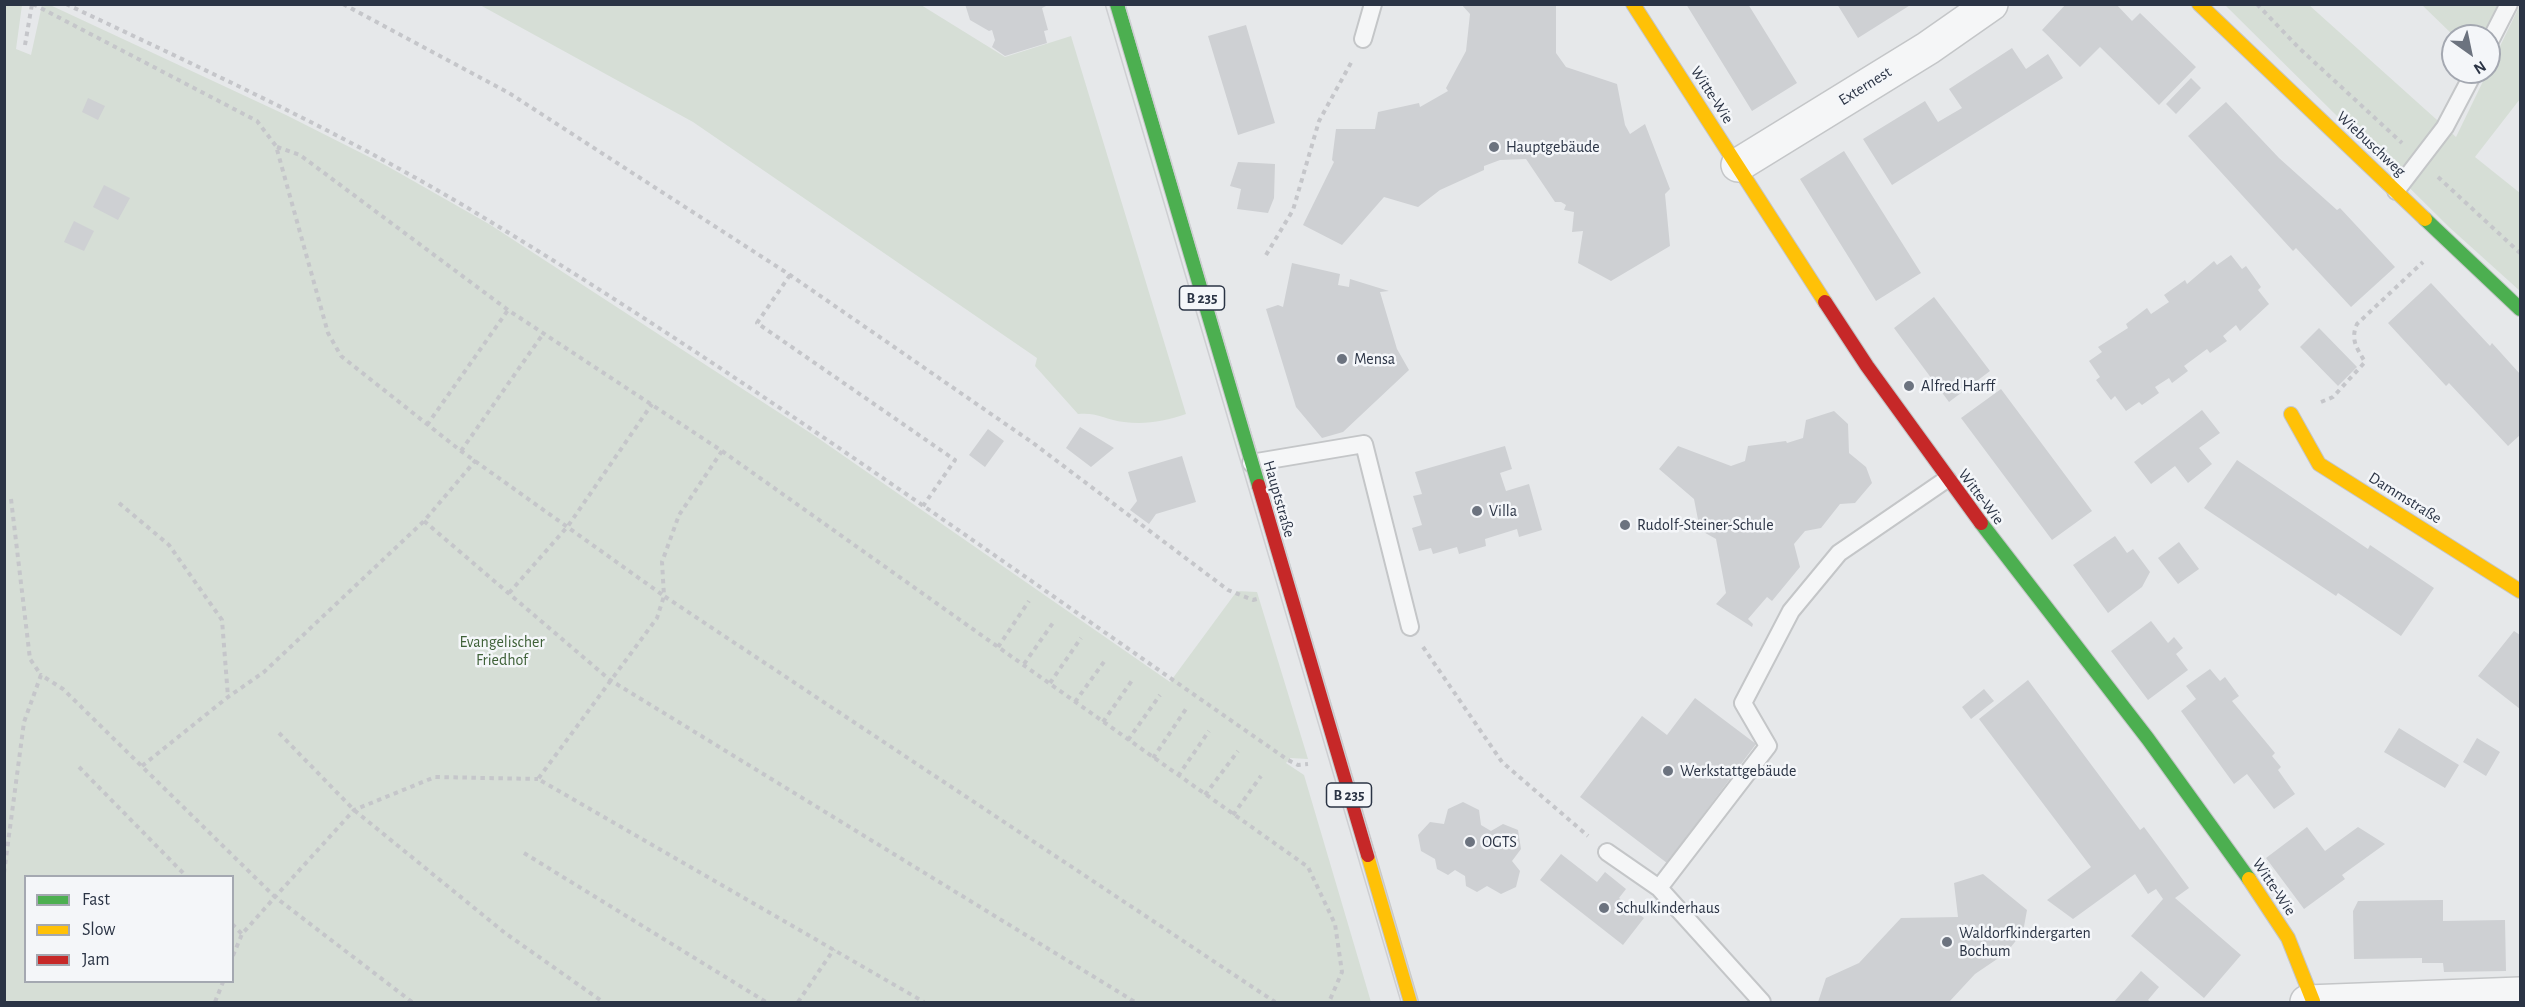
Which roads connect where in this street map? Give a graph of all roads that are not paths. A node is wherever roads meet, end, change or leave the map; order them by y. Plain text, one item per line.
1 (1117, 4) edge
2 (1373, 4) edge
3 (1633, 4) edge
4 (1991, 4) edge
5 (2199, 4) edge
6 (2509, 4) edge
7 (2499, 24) edge
8 (1363, 39) road end
9 (2468, 84) edge
10 (1738, 165) junction
11 (2396, 191) junction
12 (2520, 309) edge
13 (2291, 414) dead end
14 (1251, 463) junction
15 (1947, 479) junction
16 (2520, 591) edge
17 (1410, 627) road end
18 (1607, 852) road end
19 (1659, 888) junction
20 (2520, 994) edge
21 (1411, 1002) edge
22 (1762, 1002) edge
23 (2310, 1002) edge

1 - 14 street, Hauptstraße / B 235
2 - 8 lane
3 - 10 street, Witte-Wie
4 - 10 street, Externest
5 - 11 street, Wiebuschweg
6 - 7 lane
9 - 11 lane
10 - 15 street, Witte-Wie
11 - 12 street, Wiebuschweg
13 - 16 street, Dammstraße
14 - 17 lane
14 - 21 street, Hauptstraße / B 235
15 - 19 lane
15 - 23 street, Witte-Wie
18 - 19 lane
19 - 22 lane
20 - 23 street

